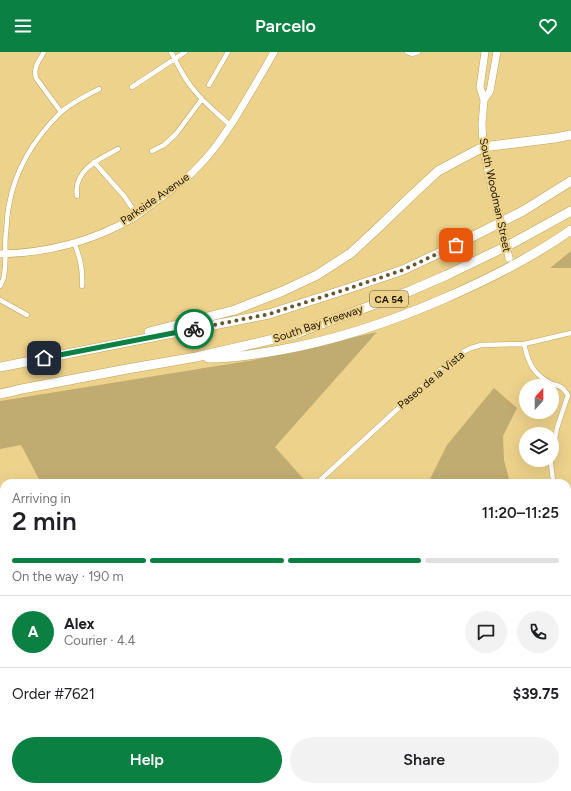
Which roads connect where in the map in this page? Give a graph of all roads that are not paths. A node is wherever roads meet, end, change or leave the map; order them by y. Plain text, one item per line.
1 (44, 52) edge
2 (171, 52) edge
3 (185, 52) edge
4 (228, 52) edge
5 (274, 52) edge
6 (407, 52) edge
7 (418, 52) edge
8 (486, 52) edge
9 (497, 52) edge
10 (175, 58) junction
11 (209, 85) dead end
12 (132, 87) dead end
13 (99, 89) dead end
14 (202, 99) junction
15 (484, 100) junction
16 (61, 112) junction
17 (230, 125) junction
18 (571, 135) edge
19 (483, 147) junction
20 (118, 149) dead end
21 (152, 151) dead end
22 (94, 162) junction
23 (571, 181) edge
24 (77, 196) dead end
25 (571, 211) edge
26 (137, 215) junction
27 (571, 230) edge
28 (74, 243) junction
29 (3, 254) edge
30 (510, 263) junction
31 (0, 286) edge
32 (82, 286) dead end
33 (0, 300) edge
34 (26, 315) dead end
35 (571, 333) edge
36 (524, 344) junction
37 (74, 352) junction
38 (196, 357) junction
39 (0, 367) edge
40 (0, 394) edge
41 (557, 427) edge
42 (551, 467) edge
43 (321, 479) edge
44 (553, 479) edge

1 - 16 street
2 - 10 street
3 - 10 street
4 - 11 street
5 - 17 main road, Parkside Avenue
6 - 7 street
8 - 15 main road, South Woodman Street
9 - 15 main road, South Woodman Street
10 - 12 street
10 - 14 street
13 - 16 street
14 - 17 street
14 - 21 street
15 - 19 main road, South Woodman Street
16 - 29 street
17 - 26 main road, Parkside Avenue
18 - 19 highway
19 - 30 main road, South Woodman Street, bridge
19 - 37 highway
20 - 22 street
22 - 24 street
22 - 26 street
23 - 37 highway, CA 54
25 - 38 highway, South Bay Freeway / CA 54
26 - 28 main road, Parkside Avenue
27 - 30 highway
28 - 29 main road, Parkside Avenue
28 - 32 street
29 - 31 street
30 - 38 highway
33 - 34 street
35 - 36 street, Paseo de la Vista
36 - 41 street
36 - 43 street, Paseo de la Vista
37 - 39 highway, CA 54
38 - 40 highway, South Bay Freeway / CA 54
42 - 44 street

